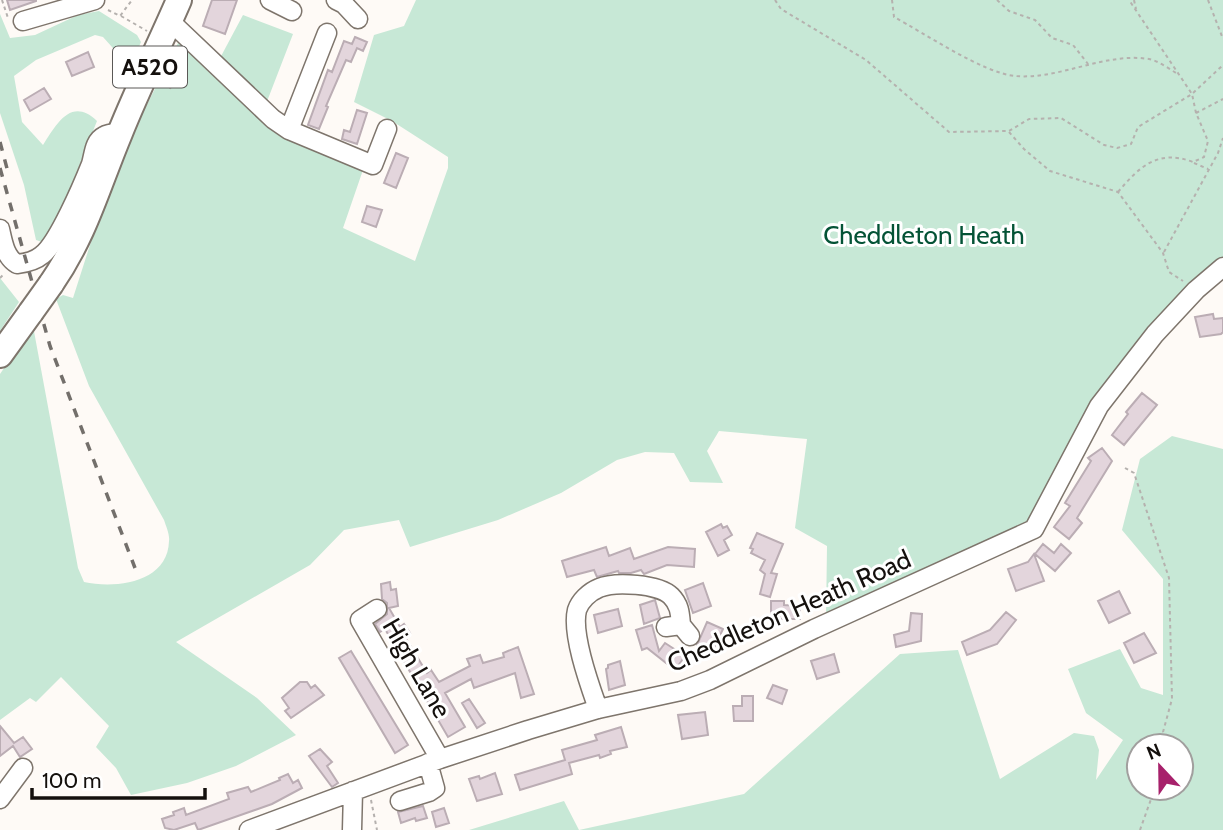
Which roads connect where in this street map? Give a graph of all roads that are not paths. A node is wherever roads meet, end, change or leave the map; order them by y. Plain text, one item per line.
1 (95, 0) edge
2 (270, 0) edge
3 (336, 0) edge
4 (292, 11) dead end
5 (358, 19) dead end
6 (23, 21) dead end
7 (173, 23) edge
8 (327, 33) dead end
9 (387, 129) dead end
10 (289, 130) junction
11 (120, 133) junction
12 (0, 229) edge
13 (1223, 267) edge
14 (0, 355) edge
15 (377, 609) dead end
16 (679, 629) dead end
17 (598, 709) junction
18 (434, 761) junction
19 (23, 768) dead end
20 (360, 788) junction
21 (0, 799) edge
22 (400, 801) dead end
23 (249, 830) edge
24 (352, 830) edge

1 - 6 street
2 - 4 street
3 - 5 street
7 - 10 street
7 - 11 highway, A520
8 - 10 street
9 - 10 street
11 - 12 street
11 - 14 highway, A520, bridge
13 - 17 street, Cheddleton Heath Road
15 - 18 street, High Lane
16 - 17 street
17 - 18 street, Cheddleton Heath Road
18 - 20 street, Cheddleton Heath Road
18 - 22 street
19 - 21 street
20 - 23 street, Cheddleton Heath Road
20 - 24 street

